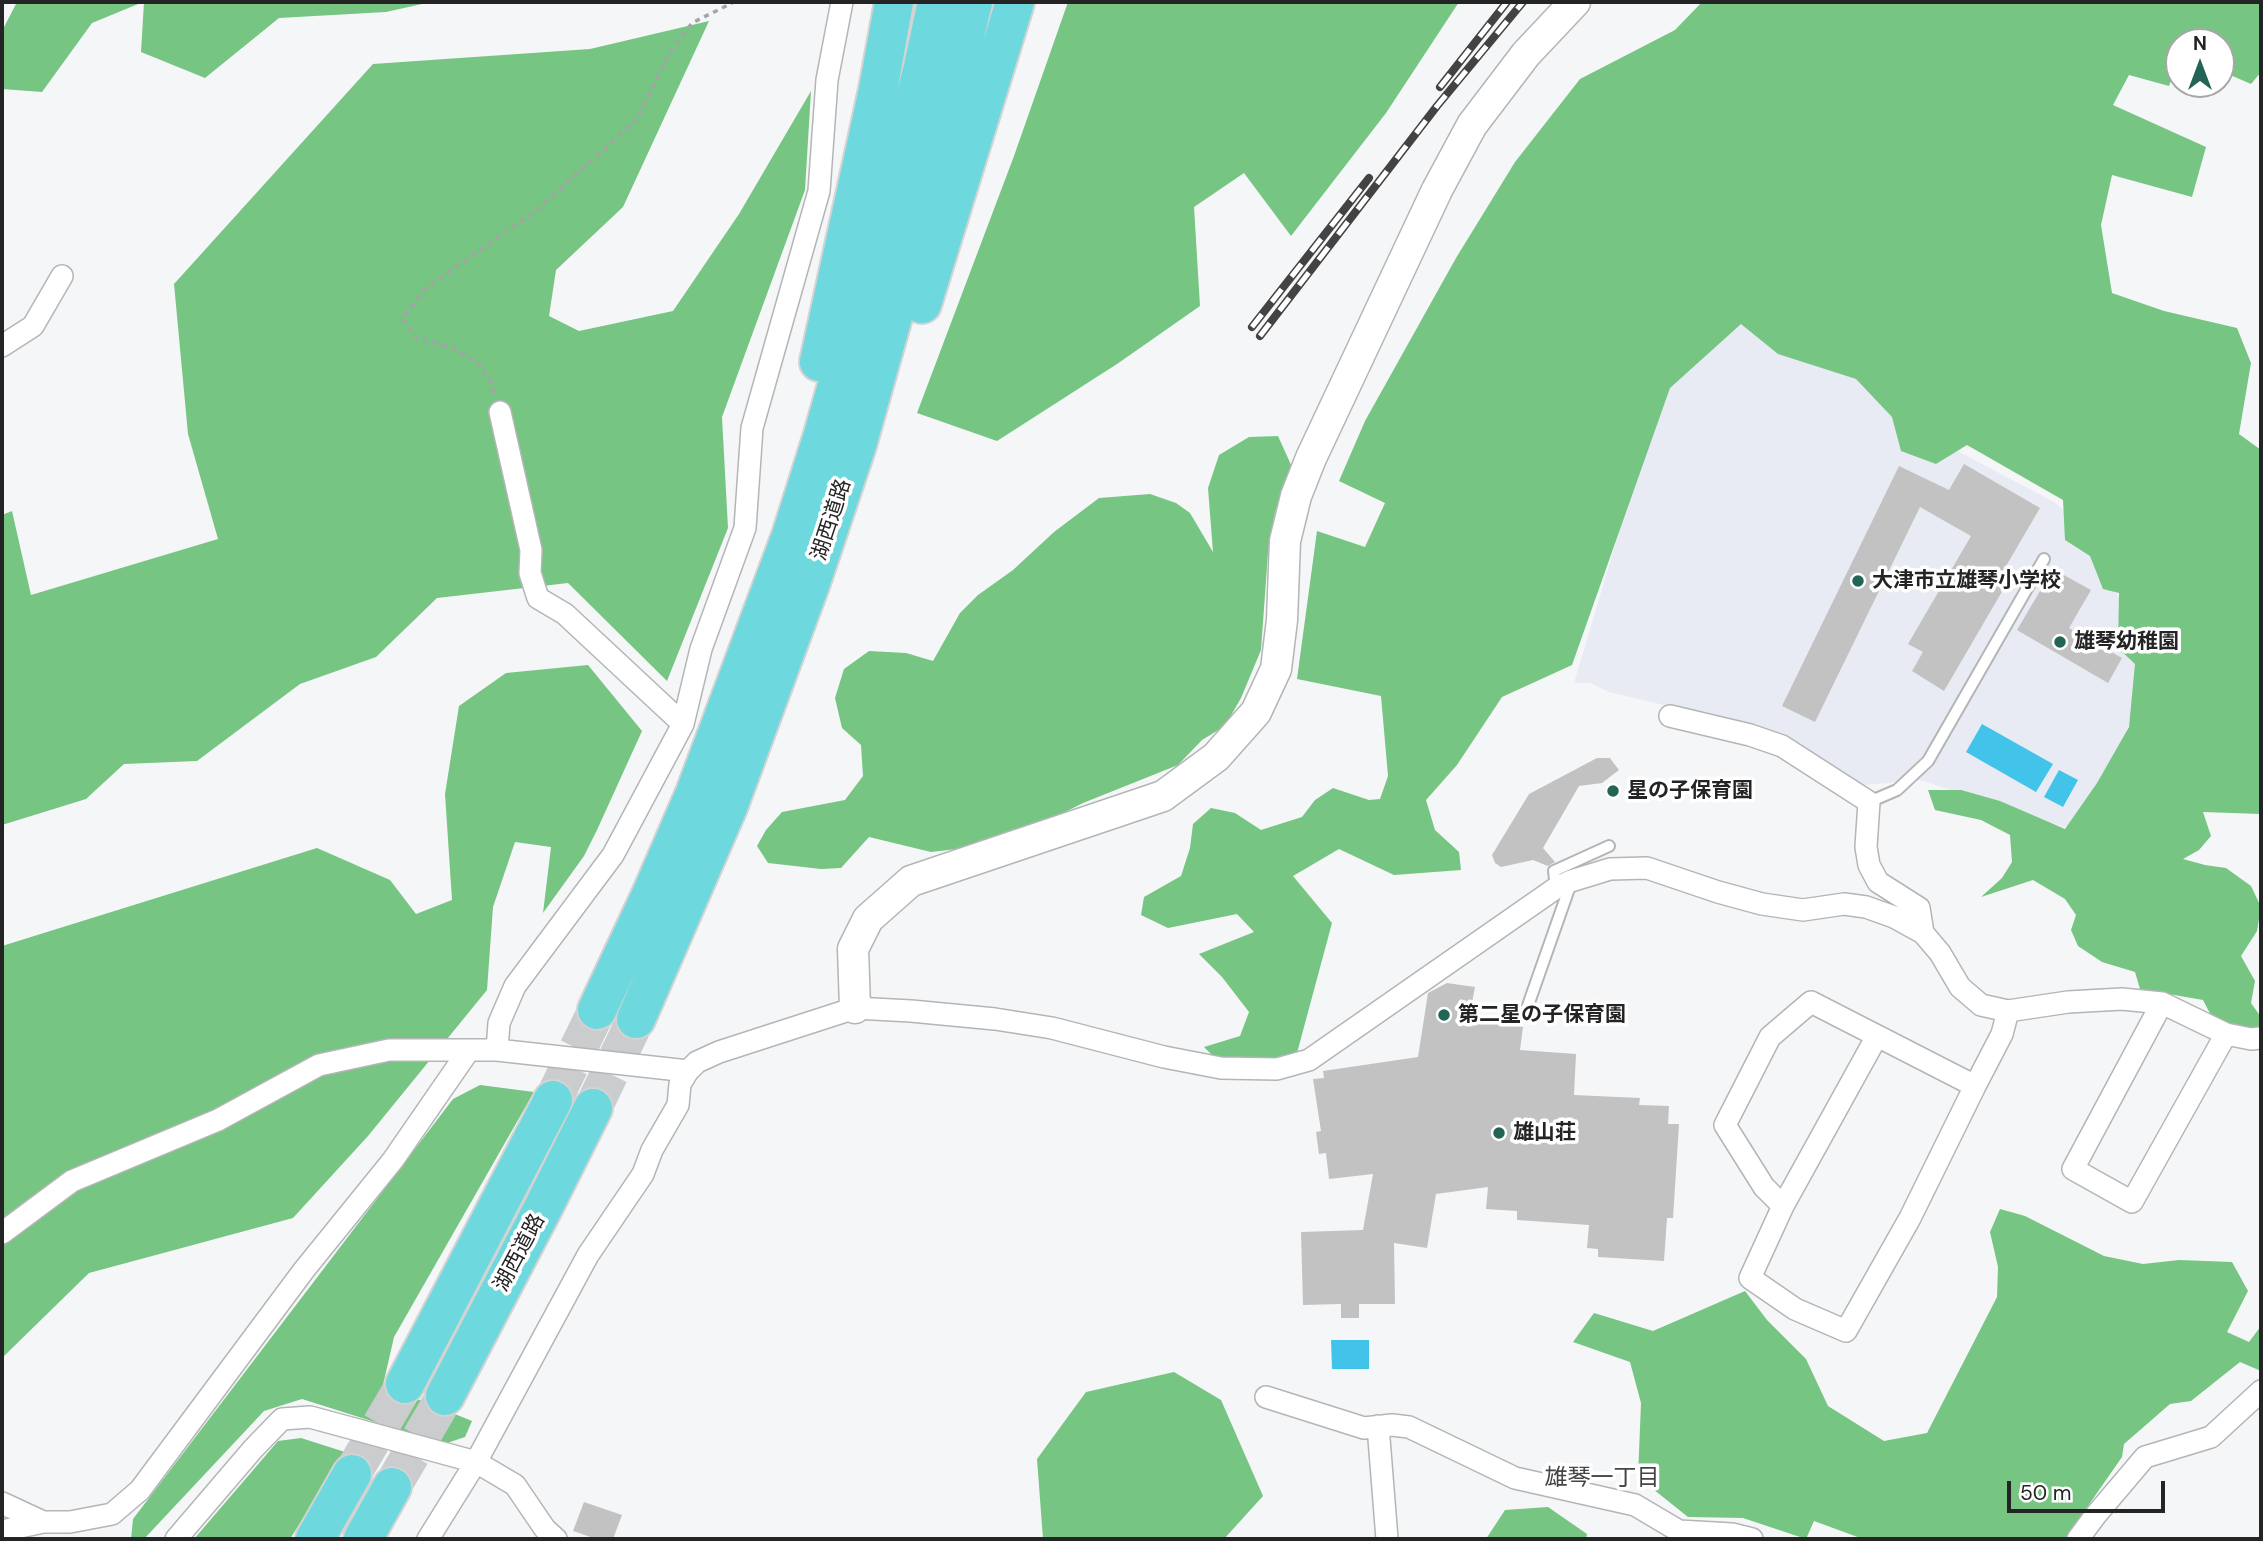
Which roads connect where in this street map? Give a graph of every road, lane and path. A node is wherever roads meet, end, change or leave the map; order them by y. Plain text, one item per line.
1 (734, 2) edge
2 (842, 2) edge
3 (894, 2) edge
4 (937, 2) edge
5 (973, 2) edge
6 (1015, 2) edge
7 (1575, 2) edge
8 (62, 276) dead end
9 (2, 346) edge
10 (500, 412) joint
11 (2044, 559) dead end
12 (810, 585) junction
13 (751, 643) junction
14 (1670, 716) dead end
15 (683, 724) junction
16 (1869, 802) junction
17 (1609, 846) dead end
18 (1564, 884) junction
19 (1923, 933) junction
20 (2162, 1003) junction
21 (855, 1009) junction
22 (597, 1010) tunnel mouth
23 (2008, 1011) junction
24 (1525, 1014) dead end
25 (636, 1019) tunnel mouth
26 (2226, 1034) junction
27 (1877, 1036) junction
28 (2261, 1038) edge
29 (469, 1051) junction
30 (497, 1051) junction
31 (688, 1071) junction
32 (1975, 1086) junction
33 (553, 1100) tunnel mouth
34 (593, 1108) tunnel mouth
35 (1783, 1206) junction
36 (2, 1233) edge
37 (405, 1384) tunnel mouth
38 (2261, 1391) edge
39 (444, 1396) tunnel mouth
40 (1266, 1397) dead end
41 (1378, 1426) junction
42 (476, 1462) junction
43 (352, 1474) tunnel mouth
44 (392, 1487) tunnel mouth
45 (2, 1503) edge
46 (43, 1522) junction
47 (2, 1531) edge
48 (71, 1531) edge
49 (176, 1539) edge
50 (315, 1539) edge
51 (363, 1539) edge
52 (428, 1539) edge
53 (556, 1539) edge
54 (1387, 1539) edge
55 (1752, 1539) edge
56 (2078, 1539) edge

1 - 10 path
2 - 15 street
3 - 13 highway
4 - 13 highway, 湖西道路
5 - 12 highway, 湖西道路
6 - 12 highway
7 - 21 street
8 - 9 street
10 - 15 street
11 - 16 lane
12 - 25 highway, 湖西道路
13 - 22 highway, 湖西道路
14 - 16 street
15 - 30 street
16 - 19 street
17 - 18 lane
18 - 19 street
18 - 21 street
18 - 24 lane
19 - 23 street
20 - 23 street
20 - 26 street
20 - 26 street
21 - 31 street
23 - 32 street
26 - 28 street
27 - 32 street
27 - 35 street
27 - 35 street
29 - 30 street
29 - 36 street
29 - 48 street
30 - 31 street
31 - 42 street
32 - 35 street
33 - 37 highway, 湖西道路
34 - 39 highway, 湖西道路
38 - 56 street
40 - 41 street
41 - 54 street
41 - 55 street
42 - 49 street
42 - 52 street
42 - 53 street
43 - 50 highway
44 - 51 highway
45 - 46 street
46 - 47 street
46 - 48 street

